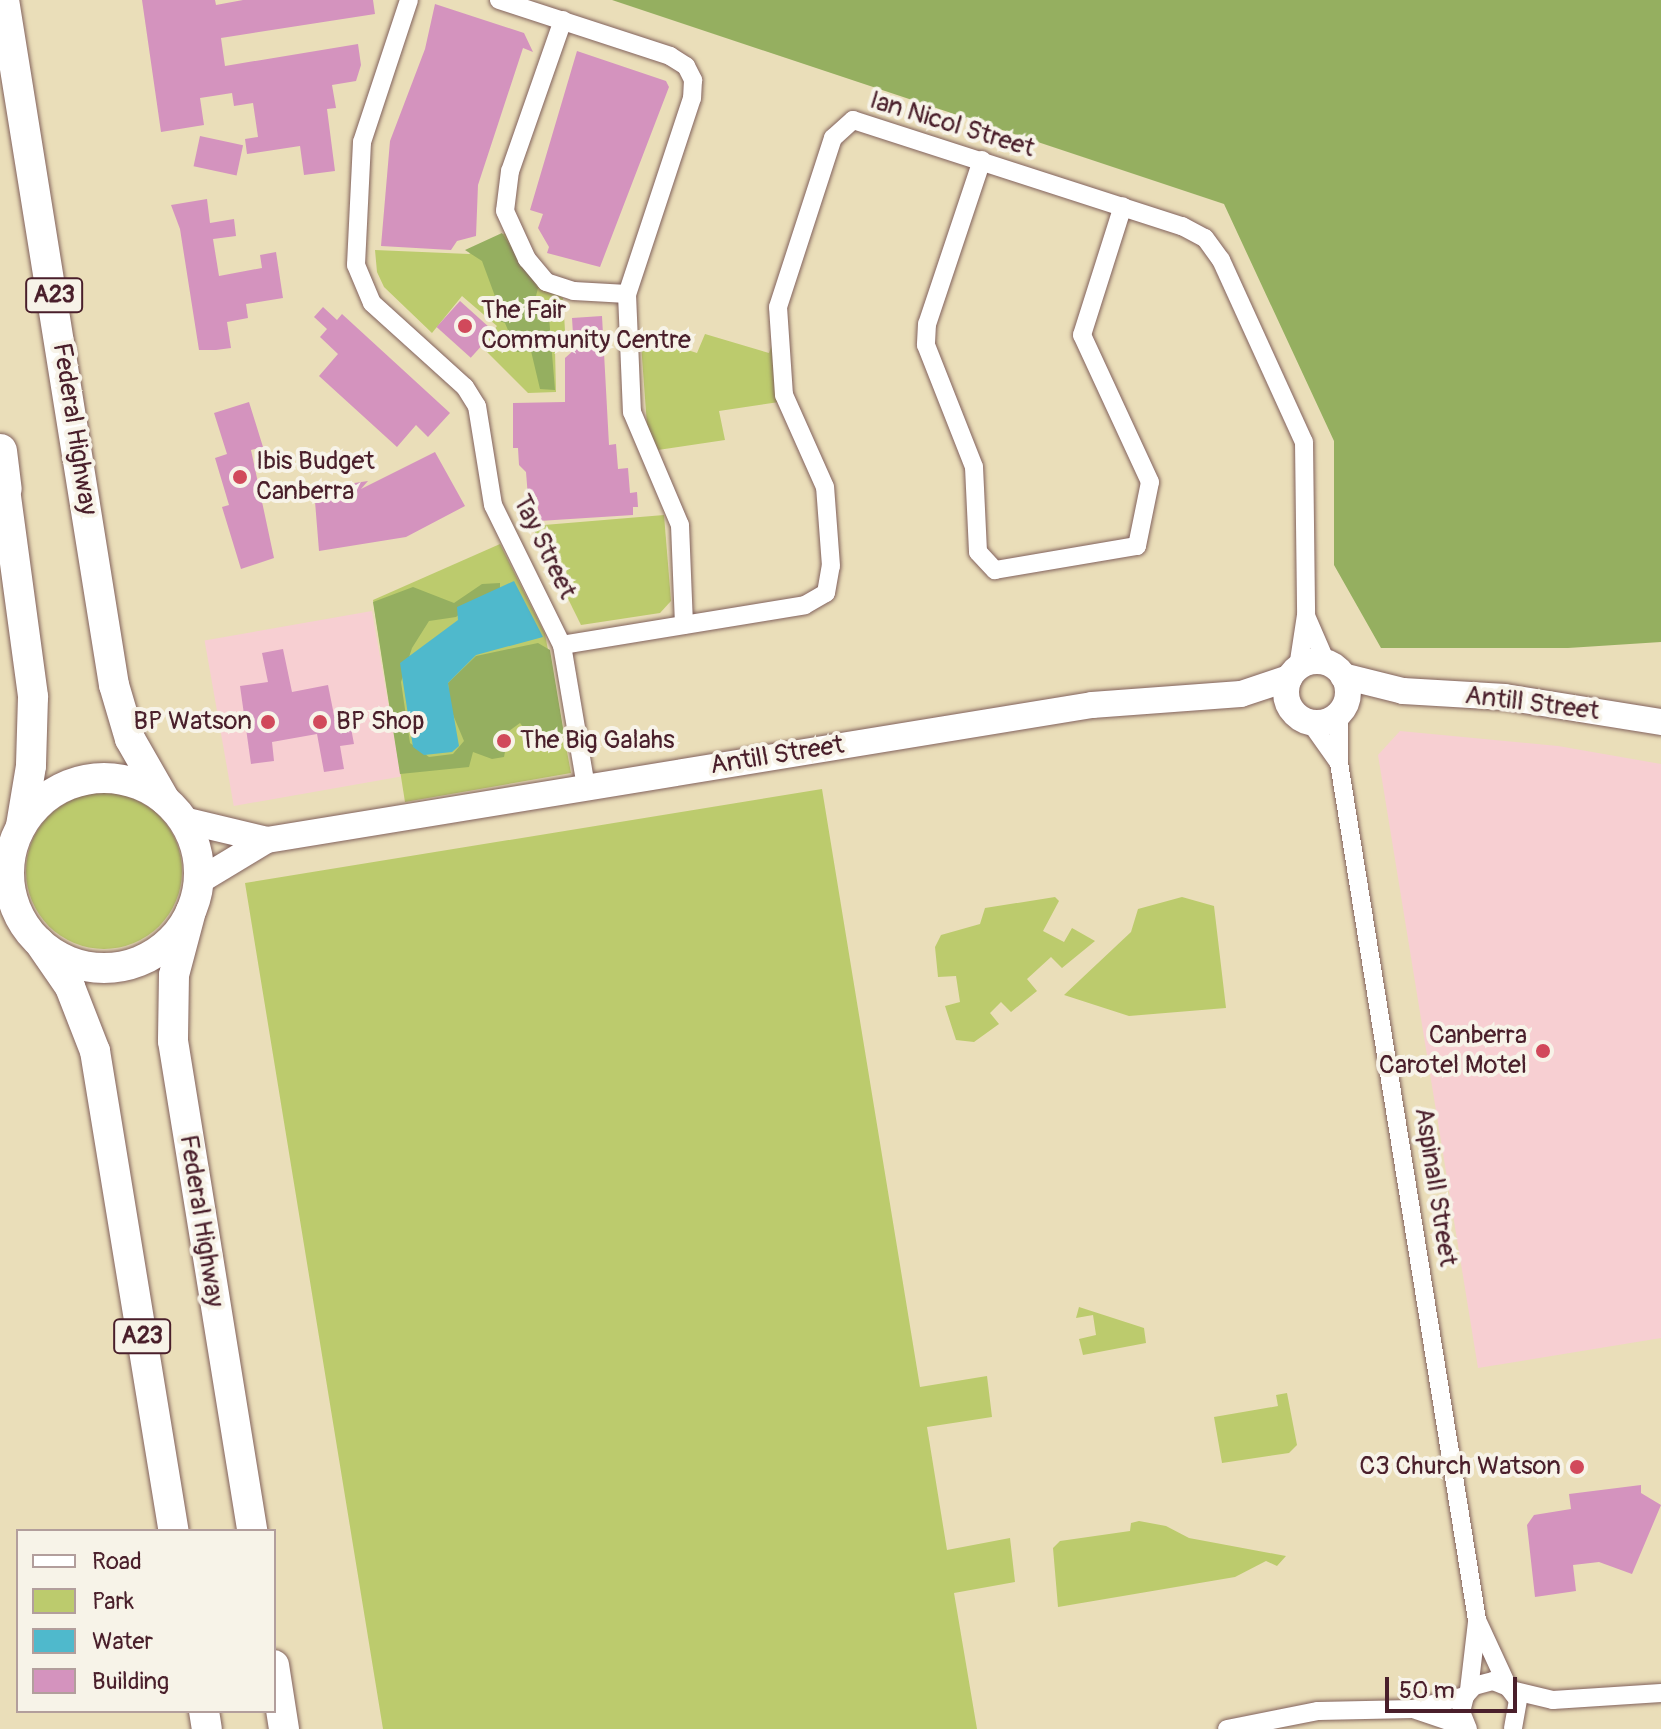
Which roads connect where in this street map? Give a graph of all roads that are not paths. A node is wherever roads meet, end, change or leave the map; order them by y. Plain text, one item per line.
1 (4, 0) edge
2 (409, 0) edge
3 (499, 0) edge
4 (563, 20) junction
5 (982, 160) junction
6 (1123, 206) junction
7 (627, 294) junction
8 (0, 451) edge
9 (5, 489) joint
10 (1306, 615) junction
11 (684, 625) junction
12 (562, 645) junction
13 (1335, 669) junction
14 (1294, 672) junction
15 (1403, 691) junction
16 (1241, 694) junction
17 (1341, 710) junction
18 (1301, 716) junction
19 (1661, 722) edge
20 (1339, 763) junction
21 (586, 787) junction
22 (174, 810) junction
23 (21, 828) junction
24 (267, 840) junction
25 (199, 881) junction
26 (191, 911) junction
27 (39, 942) junction
28 (174, 1529) edge
29 (252, 1529) edge
30 (1477, 1620) junction
31 (276, 1678) edge
32 (1510, 1689) junction
33 (1467, 1693) junction
34 (1661, 1693) edge
35 (1553, 1700) junction
36 (1413, 1709) junction
37 (1514, 1727) edge
38 (1467, 1728) edge
39 (284, 1729) edge
40 (1227, 1729) edge

1 - 22 highway, Federal Highway / A23
2 - 12 street, Tay Street
3 - 4 street
4 - 7 street
4 - 7 street
5 - 6 street, Ian Nicol Street
5 - 6 street
5 - 11 street, Ian Nicol Street
6 - 10 street, Ian Nicol Street
7 - 11 street
8 - 9 highway, A23
9 - 23 highway, A23
10 - 13 street, Ian Nicol Street
10 - 14 street, Ian Nicol Street
11 - 12 street, Ian Nicol Street
12 - 21 street, Tay Street
13 - 14 main road
13 - 15 main road, Antill Street
13 - 17 main road
14 - 16 main road, Antill Street
14 - 18 main road
15 - 17 main road, Antill Street
15 - 19 main road, Antill Street
16 - 18 main road, Antill Street
16 - 21 main road, Antill Street
17 - 18 main road
17 - 20 street, Aspinall Street
18 - 20 street, Aspinall Street
20 - 30 street, Aspinall Street
21 - 24 main road, Antill Street
22 - 23 highway, A23
22 - 24 main road, Antill Street
22 - 25 highway, A23
23 - 27 highway, A23
24 - 25 main road, Antill Street
25 - 26 highway, A23
26 - 27 highway, A23
26 - 29 highway, Federal Highway / A23
27 - 28 highway, A23
30 - 32 street, Aspinall Street
30 - 33 street, Aspinall Street
31 - 39 highway
32 - 33 street
32 - 35 street
32 - 37 street, Aspinall Street
33 - 36 street
33 - 38 street, Aspinall Street
34 - 35 street
35 - 37 street
36 - 38 street
36 - 40 street

